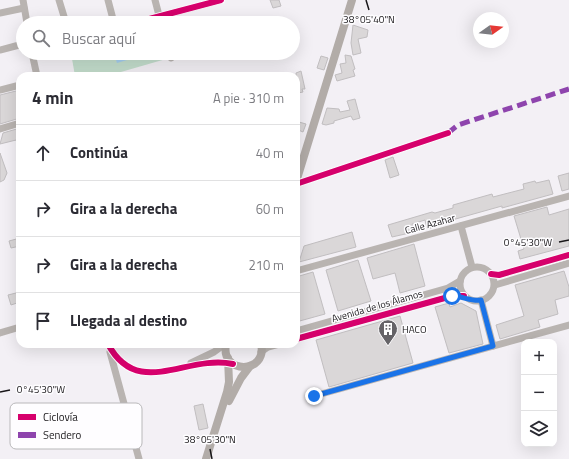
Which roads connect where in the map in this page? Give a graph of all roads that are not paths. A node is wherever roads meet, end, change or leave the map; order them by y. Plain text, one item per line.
1 (23, 0) edge
2 (59, 0) edge
3 (108, 0) edge
4 (155, 0) edge
5 (221, 0) edge
6 (352, 0) edge
7 (24, 8) junction
8 (0, 13) edge
9 (26, 16) edge
10 (64, 16) edge
11 (112, 16) edge
12 (160, 16) edge
13 (173, 16) edge
14 (16, 46) edge
15 (0, 50) edge
16 (34, 60) edge
17 (36, 72) edge
18 (16, 86) edge
19 (0, 90) edge
20 (16, 124) edge
21 (0, 129) edge
22 (448, 133) dead end
23 (300, 164) edge
24 (300, 182) edge
25 (569, 196) edge
26 (461, 226) junction
27 (569, 255) edge
28 (569, 263) edge
29 (472, 267) junction
30 (300, 270) edge
31 (491, 274) junction
32 (460, 281) junction
33 (495, 285) junction
34 (464, 296) junction
35 (481, 300) junction
36 (569, 325) edge
37 (16, 328) edge
38 (300, 330) edge
39 (0, 333) edge
40 (300, 338) edge
41 (493, 346) junction
42 (109, 348) edge
43 (111, 348) edge
44 (219, 348) edge
45 (227, 348) edge
46 (261, 348) edge
47 (230, 362) junction
48 (215, 363) junction
49 (188, 365) junction
50 (250, 366) junction
51 (229, 376) junction
52 (314, 396) dead end
53 (124, 403) edge
54 (216, 431) junction
55 (136, 449) edge
56 (139, 459) edge
57 (206, 459) edge

1 - 7 street
2 - 10 street
3 - 11 street
4 - 12 street
5 - 13 street
6 - 23 main road
7 - 8 street
7 - 9 street
14 - 15 street
16 - 17 street
18 - 19 street
20 - 21 street
22 - 24 street
25 - 26 street, Calle Azahar
26 - 29 street
26 - 30 street, Calle Azahar
27 - 31 street
28 - 33 street
29 - 31 street
29 - 32 street
31 - 33 street
32 - 34 street
32 - 38 street, Avenida de los Álamos
33 - 35 street
34 - 35 street
34 - 40 street, Avenida de los Álamos
35 - 41 street
36 - 41 street
37 - 39 street
41 - 52 street
42 - 53 street
43 - 49 street
44 - 49 street
45 - 47 main road
46 - 50 main road
47 - 48 street
47 - 50 main road
47 - 51 main road
48 - 49 street
48 - 51 street
50 - 54 main road
51 - 54 main road
54 - 57 main road
55 - 56 street

